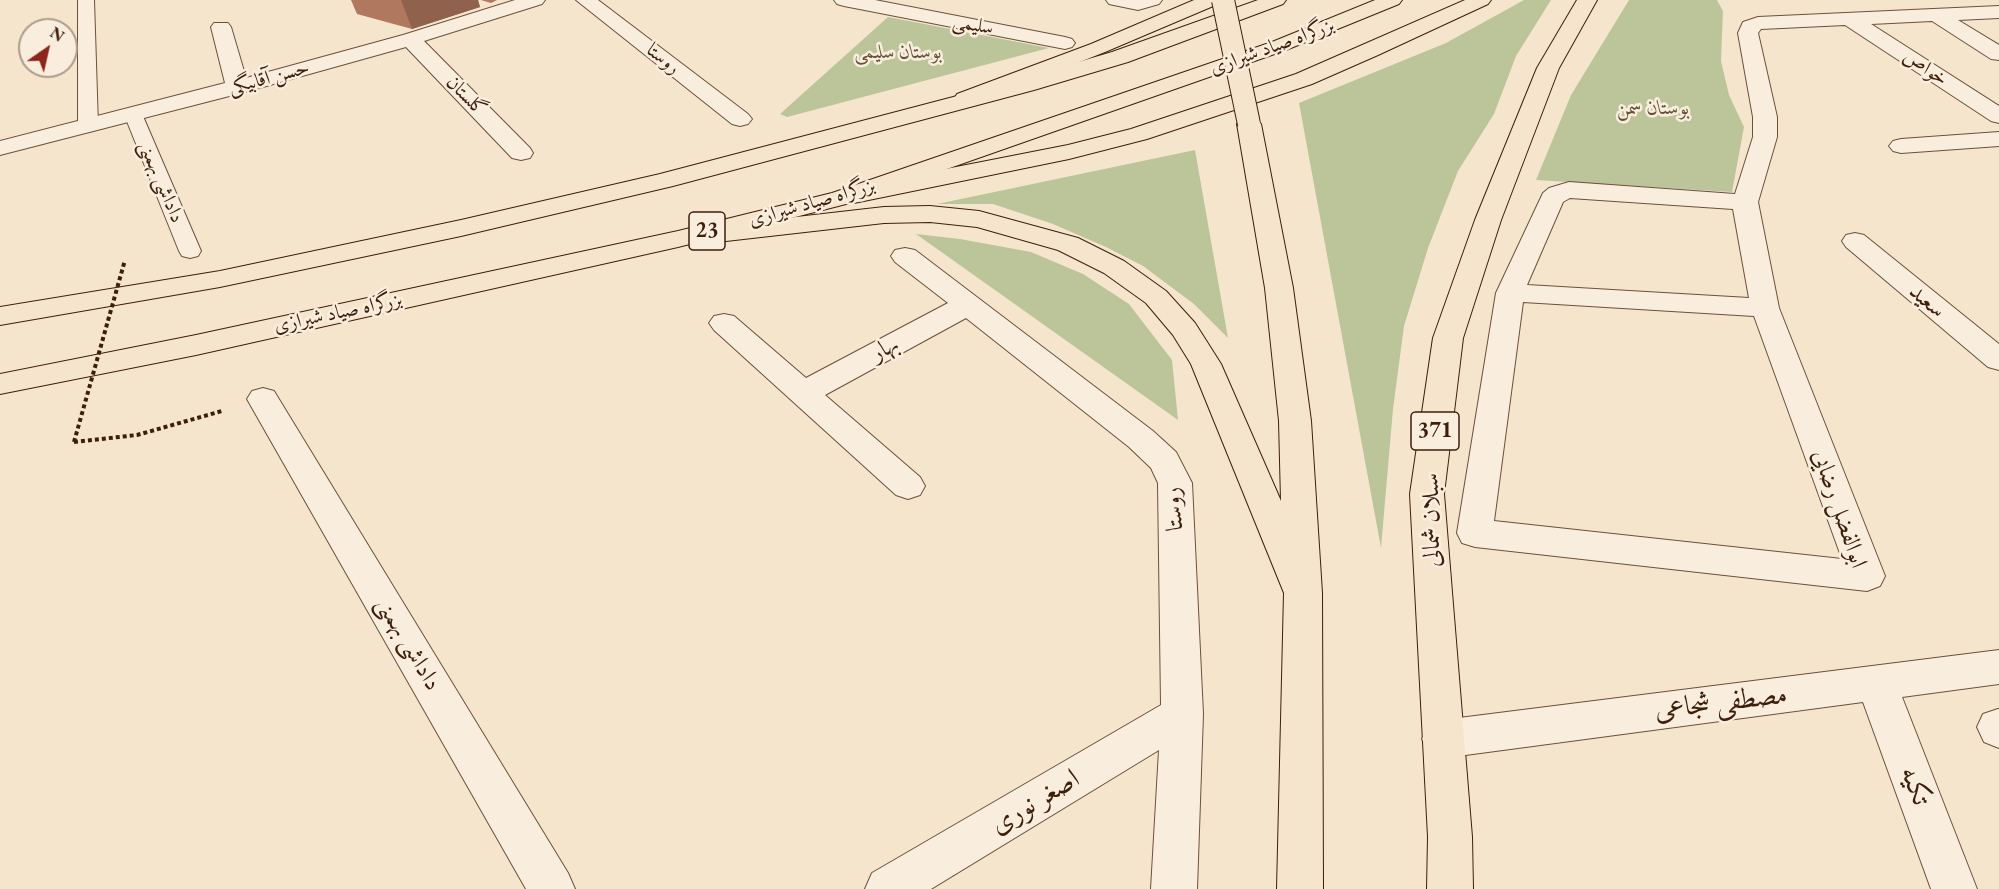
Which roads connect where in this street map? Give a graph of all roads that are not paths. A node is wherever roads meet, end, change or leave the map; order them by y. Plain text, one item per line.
1 (86, 0) edge
2 (535, 0) edge
3 (586, 0) edge
4 (1116, 0) edge
5 (1211, 0) edge
6 (1223, 0) edge
7 (1276, 0) edge
8 (1392, 0) edge
9 (1481, 0) edge
10 (1587, 0) edge
11 (1960, 0) edge
12 (856, 1) edge
13 (1145, 2) edge
14 (1991, 13) edge
15 (1938, 16) junction
16 (1851, 20) junction
17 (221, 27) dead end
18 (410, 39) junction
19 (1065, 43) dead end
20 (1999, 54) edge
21 (237, 87) junction
22 (934, 111) junction
23 (133, 114) junction
24 (1999, 116) edge
25 (740, 119) dead end
26 (88, 126) junction
27 (1999, 139) edge
28 (1901, 146) dead end
29 (0, 148) edge
30 (521, 153) dead end
31 (841, 198) junction
32 (1745, 202) junction
33 (678, 239) junction
34 (1855, 241) dead end
35 (190, 251) dead end
36 (905, 256) dead end
37 (1510, 293) junction
38 (967, 305) junction
39 (1765, 308) junction
40 (0, 316) edge
41 (724, 323) dead end
42 (1999, 360) edge
43 (0, 384) edge
44 (803, 393) junction
45 (263, 399) road end
46 (908, 486) dead end
47 (1303, 593) junction
48 (1999, 667) edge
49 (1876, 683) junction
50 (1182, 714) junction
51 (1443, 739) junction
52 (552, 889) edge
53 (888, 889) edge
54 (1174, 889) edge
55 (1300, 889) edge
56 (1450, 889) edge
57 (1954, 889) edge

1 - 26 lane
2 - 18 street, حسن آقابیگی
3 - 25 street, روستا
4 - 13 street
5 - 22 main road
6 - 47 main road, bridge
7 - 22 main road, بزرگراه صیاد شیرازی / 23
8 - 31 main road, بزرگراه صیاد شیرازی / 23
9 - 31 main road
10 - 51 main road, سبلان شمالی / 371
11 - 14 street
12 - 19 street, سلیمی
14 - 15 street, ابوالفضل رضایی
15 - 16 street, ابوالفضل رضایی
15 - 20 street
16 - 24 street, خواص
16 - 32 street, ابوالفضل رضایی
17 - 21 street
18 - 21 street, حسن آقابیگی
18 - 30 street, گلستان
21 - 23 street, حسن آقابیگی
22 - 40 main road, بزرگراه صیاد شیرازی / 23
23 - 26 street, حسن آقابیگی
23 - 35 lane, داداشی بهمنی
26 - 29 street, حسن آقابیگی
27 - 28 street
31 - 33 main road, بزرگراه صیاد شیرازی / 23
32 - 37 street, ابوالفضل رضایی
32 - 39 street, ابوالفضل رضایی
33 - 43 main road, بزرگراه صیاد شیرازی / 23
33 - 47 main road
34 - 42 street, سعید
36 - 38 street, روستا
37 - 39 street
37 - 39 street, ابوالفضل رضایی
38 - 44 street, بهار
38 - 50 street, روستا
41 - 44 street
44 - 46 street
45 - 52 street, داداشی بهمنی
47 - 55 main road
48 - 49 street, مصطفی شجاعی
49 - 51 street, مصطفی شجاعی
49 - 57 street, تکیه
50 - 53 street, اصغر نوری
50 - 54 street, روستا
51 - 56 main road, سبلان شمالی / 371

